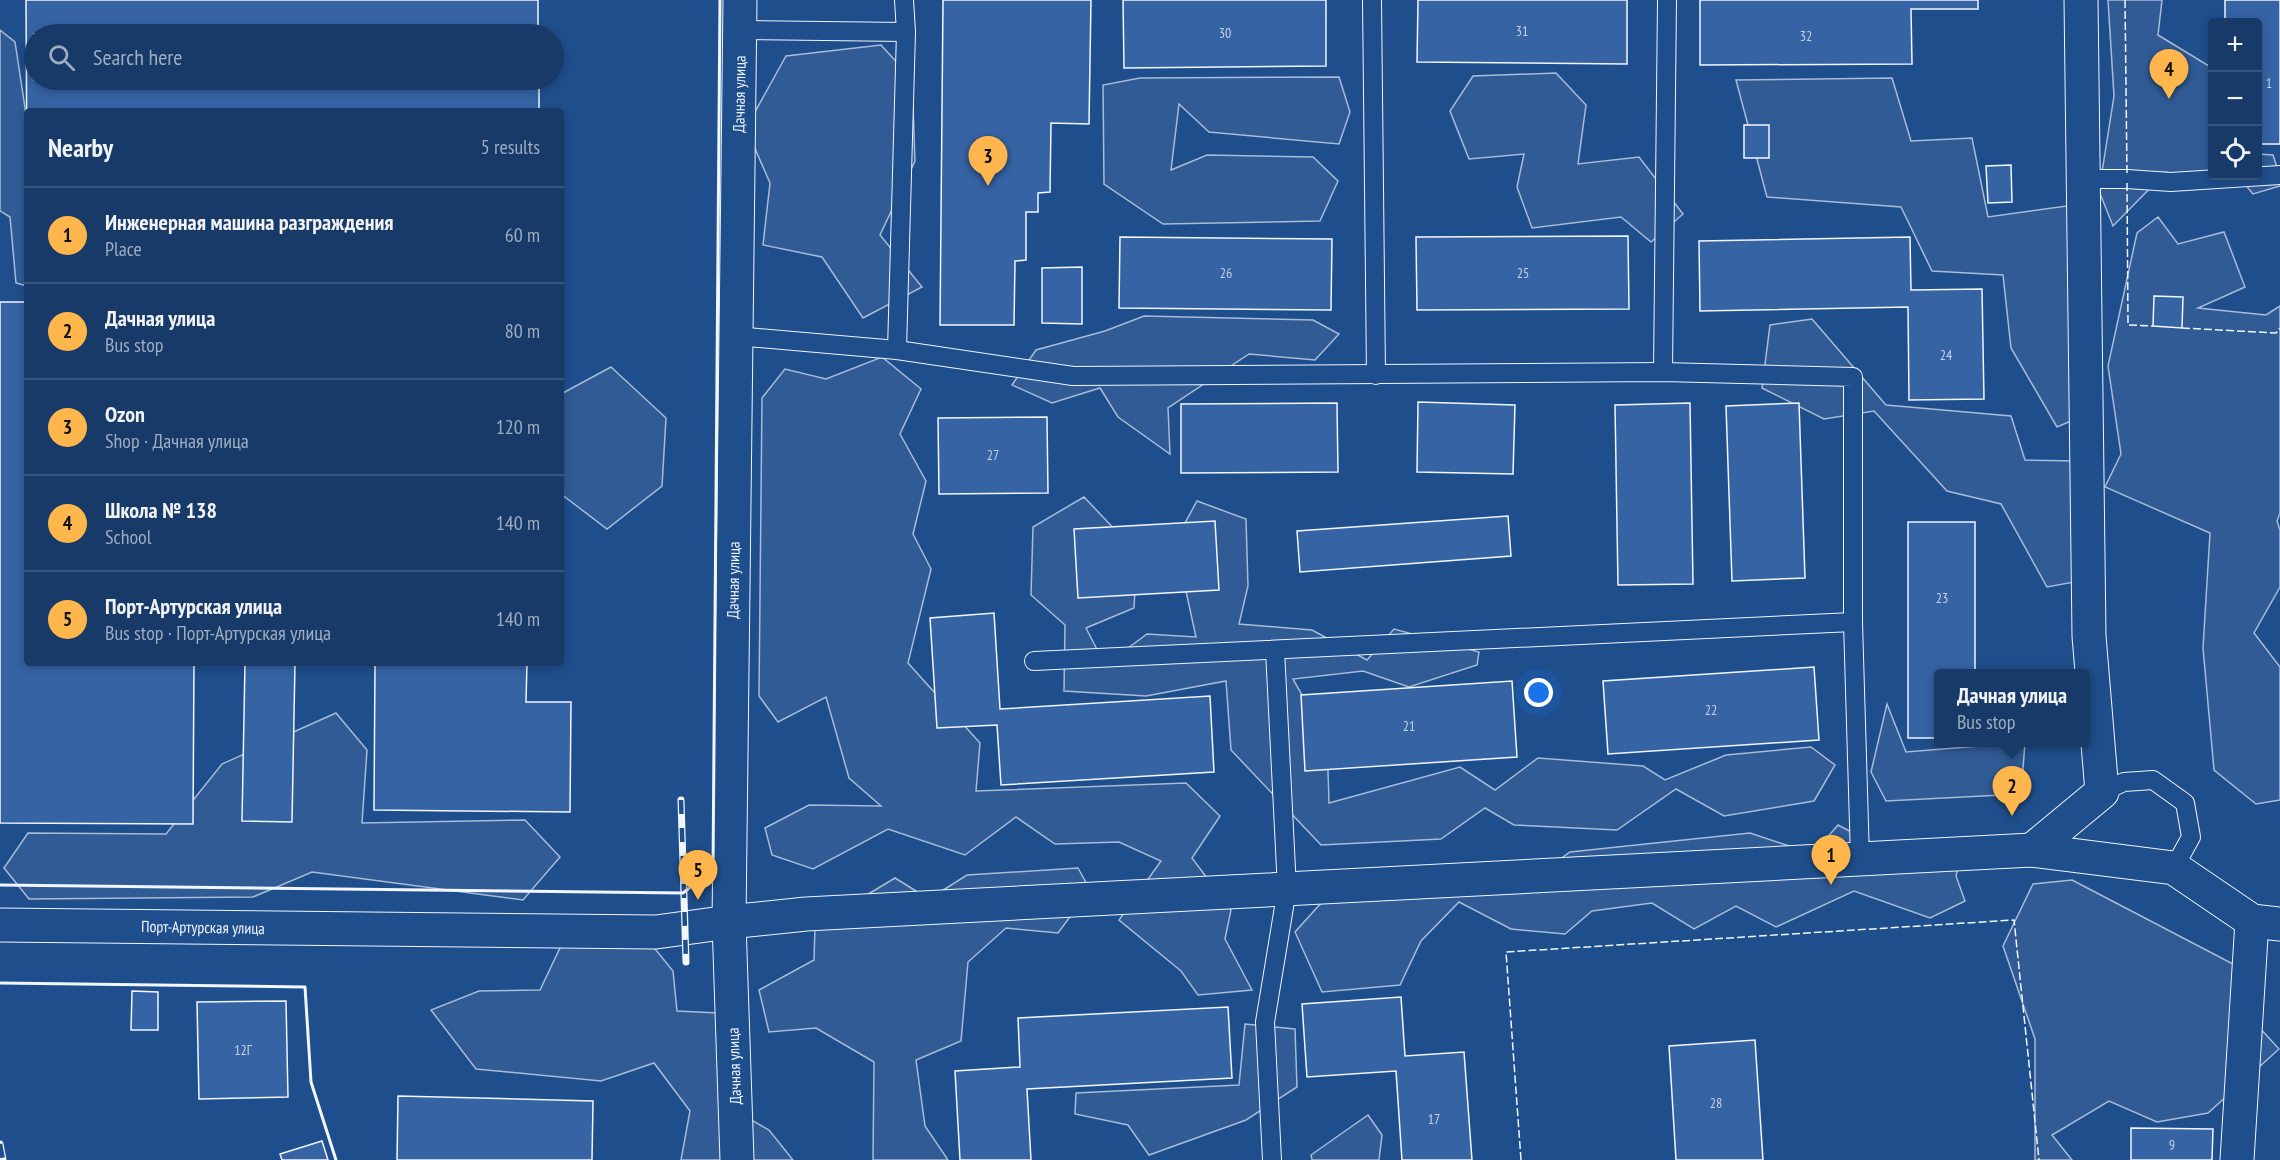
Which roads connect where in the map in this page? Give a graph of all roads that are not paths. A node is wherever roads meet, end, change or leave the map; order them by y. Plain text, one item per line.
1 (904, 0) edge
2 (1372, 0) edge
3 (1667, 0) edge
4 (2081, 0) edge
5 (740, 15) edge
6 (906, 32) junction
7 (2280, 175) edge
8 (2083, 179) junction
9 (736, 336) junction
10 (897, 350) junction
11 (1663, 372) junction
12 (1376, 375) junction
13 (1853, 622) junction
14 (1275, 650) junction
15 (1034, 661) dead end
16 (2102, 792) junction
17 (2032, 850) junction
18 (1860, 859) junction
19 (2174, 868) junction
20 (1287, 889) junction
21 (729, 922) junction
22 (2266, 922) edge
23 (0, 925) edge
24 (737, 1160) edge
25 (1272, 1160) edge
26 (2237, 1160) edge

1 - 6 lane
2 - 12 lane
3 - 11 lane
4 - 8 street
5 - 6 lane
5 - 9 street, Дачная улица
6 - 10 lane
7 - 8 lane
8 - 16 street
9 - 10 lane
9 - 21 street, Дачная улица
10 - 12 lane
11 - 12 lane
11 - 13 lane
13 - 14 lane
13 - 18 lane
14 - 15 lane
14 - 20 lane
16 - 17 street
16 - 19 lane
17 - 18 street, Порт-Артурская улица
17 - 19 street, Порт-Артурская улица
18 - 20 street, Порт-Артурская улица
19 - 22 street
20 - 21 street, Порт-Артурская улица
20 - 25 lane
21 - 23 street, Порт-Артурская улица
21 - 24 street, Дачная улица
22 - 26 street

